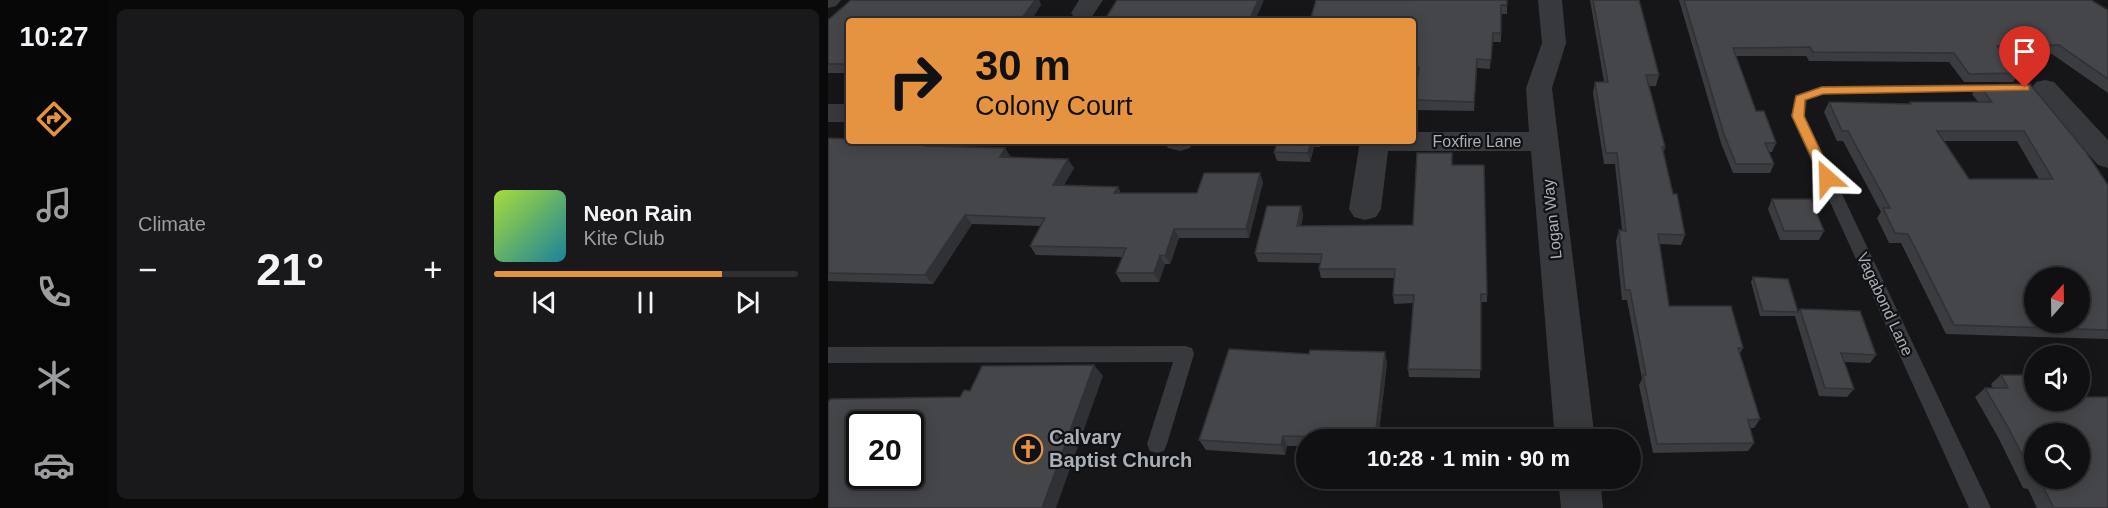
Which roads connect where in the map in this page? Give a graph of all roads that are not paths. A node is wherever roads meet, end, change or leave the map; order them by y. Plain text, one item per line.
1 (1550, 0) edge
2 (2011, 88) edge
3 (2040, 88) dead end
4 (828, 113) edge
5 (846, 113) edge
6 (1416, 141) edge
7 (1544, 141) junction
8 (1375, 144) edge
9 (2108, 158) edge
10 (1365, 208) dead end
11 (828, 355) edge
12 (1574, 429) edge
13 (1156, 444) dead end
14 (1580, 489) edge
15 (1582, 508) edge
16 (1980, 508) edge

1 - 7 street, Logan Way
2 - 16 lane, Vagabond Lane
3 - 9 street
4 - 5 street
6 - 7 street, Foxfire Lane
7 - 12 street, Logan Way
8 - 10 street, Foxfire Lane
11 - 13 lane
14 - 15 street

